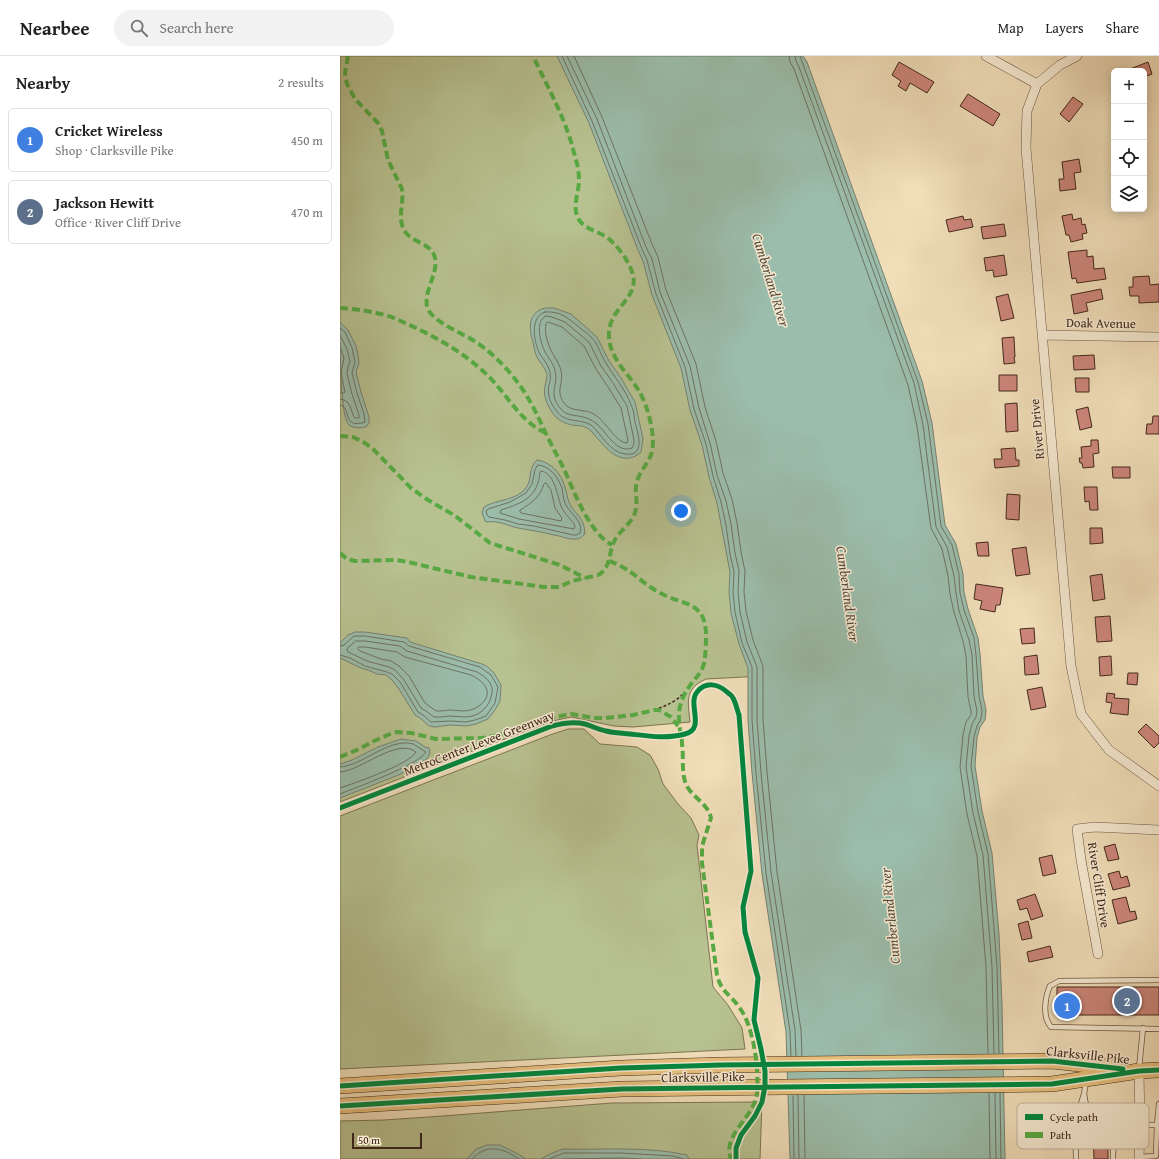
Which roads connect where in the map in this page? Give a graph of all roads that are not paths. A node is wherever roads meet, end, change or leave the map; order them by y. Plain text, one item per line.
1 (986, 56) edge
2 (1078, 56) edge
3 (1037, 84) junction
4 (1042, 335) junction
5 (1159, 337) edge
6 (1159, 786) edge
7 (1159, 830) edge
8 (1098, 954) dead end
9 (1159, 980) edge
10 (1143, 1028) junction
11 (1159, 1028) edge
12 (1159, 1070) edge
13 (1139, 1071) junction
14 (1087, 1078) junction
15 (340, 1086) edge
16 (1084, 1094) junction
17 (1081, 1103) edge
18 (1086, 1103) edge
19 (1140, 1103) edge
20 (1159, 1104) edge
21 (340, 1106) edge
22 (1149, 1125) edge
23 (1157, 1125) junction
24 (1076, 1149) edge
25 (1139, 1158) edge
26 (1076, 1159) edge

1 - 3 street
2 - 3 street
3 - 4 street, River Drive
4 - 5 street, Doak Avenue
4 - 6 street, River Drive
7 - 8 street, River Cliff Drive
9 - 10 lane
10 - 11 lane
10 - 13 lane
12 - 13 main road, Clarksville Pike
13 - 14 main road, Clarksville Pike
13 - 15 main road, Clarksville Pike
13 - 19 street
14 - 16 lane
14 - 21 main road, Clarksville Pike
16 - 17 lane
16 - 18 lane
20 - 23 lane
22 - 23 lane
23 - 25 lane
24 - 26 lane

